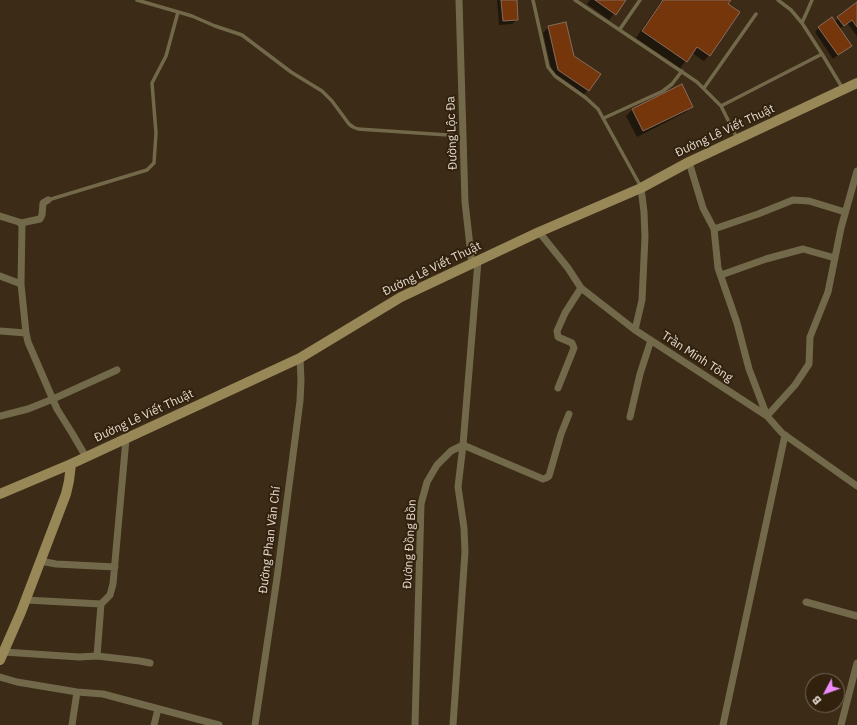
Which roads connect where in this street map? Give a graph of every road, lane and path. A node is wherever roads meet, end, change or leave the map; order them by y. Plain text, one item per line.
1 (137, 0) edge
2 (459, 0) edge
3 (533, 0) edge
4 (575, 0) edge
5 (640, 0) edge
6 (778, 0) edge
7 (812, 0) edge
8 (178, 12) junction
9 (756, 14) dead end
10 (802, 23) junction
11 (620, 29) junction
12 (822, 54) junction
13 (682, 71) junction
14 (857, 83) edge
15 (704, 88) junction
16 (843, 89) junction
17 (721, 106) junction
18 (604, 118) junction
19 (463, 136) junction
20 (738, 139) junction
21 (689, 162) junction
22 (857, 170) edge
23 (641, 188) junction
24 (48, 200) joint
25 (845, 212) junction
26 (0, 216) edge
27 (21, 223) junction
28 (714, 229) junction
29 (539, 232) junction
30 (835, 258) junction
31 (475, 263) junction
32 (0, 276) edge
33 (721, 276) junction
34 (21, 284) junction
35 (582, 288) junction
36 (635, 330) junction
37 (0, 331) edge
38 (26, 333) junction
39 (651, 340) junction
40 (300, 358) junction
41 (117, 370) dead end
42 (558, 388) dead end
43 (53, 399) junction
44 (568, 414) dead end
45 (0, 416) edge
46 (767, 416) junction
47 (630, 417) dead end
48 (785, 435) junction
49 (126, 439) junction
50 (463, 445) junction
51 (86, 457) junction
52 (71, 464) junction
53 (857, 486) edge
54 (0, 494) edge
55 (40, 561) junction
56 (115, 567) junction
57 (26, 600) junction
58 (806, 602) dead end
59 (101, 604) junction
60 (857, 616) edge
61 (2, 656) edge
62 (97, 656) junction
63 (150, 663) dead end
64 (857, 663) edge
65 (0, 677) edge
66 (854, 688) edge
67 (77, 692) junction
68 (158, 709) junction
69 (72, 725) edge
70 (154, 725) edge
71 (219, 725) edge
72 (255, 725) edge
73 (415, 725) edge
74 (453, 725) edge
75 (724, 725) edge
76 (841, 725) edge

1 - 8 lane
2 - 19 street, Đường Lộc Đa
3 - 18 lane
4 - 11 lane
5 - 11 lane
6 - 10 lane
7 - 10 lane
8 - 19 lane
8 - 24 lane
9 - 15 lane
10 - 12 lane
11 - 13 lane
12 - 16 lane
12 - 17 lane
13 - 15 lane
13 - 18 lane
14 - 16 main road, Đường Lê Viết Thuật
15 - 17 lane
16 - 20 main road, Đường Lê Viết Thuật
17 - 20 lane
18 - 23 lane
19 - 31 street, Đường Lộc Đa
20 - 21 main road, Đường Lê Viết Thuật
21 - 23 main road, Đường Lê Viết Thuật
21 - 28 street
22 - 25 street
23 - 29 main road, Đường Lê Viết Thuật
23 - 36 street
24 - 27 street
25 - 28 street
25 - 30 street
26 - 27 street
27 - 34 street
28 - 33 street
29 - 31 main road, Đường Lê Viết Thuật
29 - 35 street, Trần Minh Tông
30 - 33 street
30 - 46 street
31 - 40 main road, Đường Lê Viết Thuật
31 - 50 street
32 - 34 street
33 - 46 street
34 - 38 street
35 - 36 street, Trần Minh Tông
35 - 42 street
36 - 39 street, Trần Minh Tông
37 - 38 street
38 - 43 street
39 - 46 street, Trần Minh Tông
39 - 47 street
40 - 49 main road, Đường Lê Viết Thuật
40 - 72 street, Đường Phan Văn Chí
41 - 43 street
43 - 45 street
43 - 51 street
44 - 50 street
46 - 48 street, Trần Minh Tông
48 - 53 street, Trần Minh Tông
48 - 75 street
49 - 51 main road, Đường Lê Viết Thuật
49 - 56 street
50 - 73 street, Đường Đồng Bồn
50 - 74 street
51 - 52 main road, Đường Lê Viết Thuật
52 - 54 main road, Đường Lê Viết Thuật
52 - 55 main road
55 - 56 street
55 - 57 main road
56 - 59 street
57 - 59 street
57 - 61 main road
58 - 60 street
59 - 62 street
61 - 62 street
62 - 63 street
64 - 66 street
65 - 67 street
66 - 76 street
67 - 68 street
67 - 69 street
68 - 70 street
68 - 71 street

